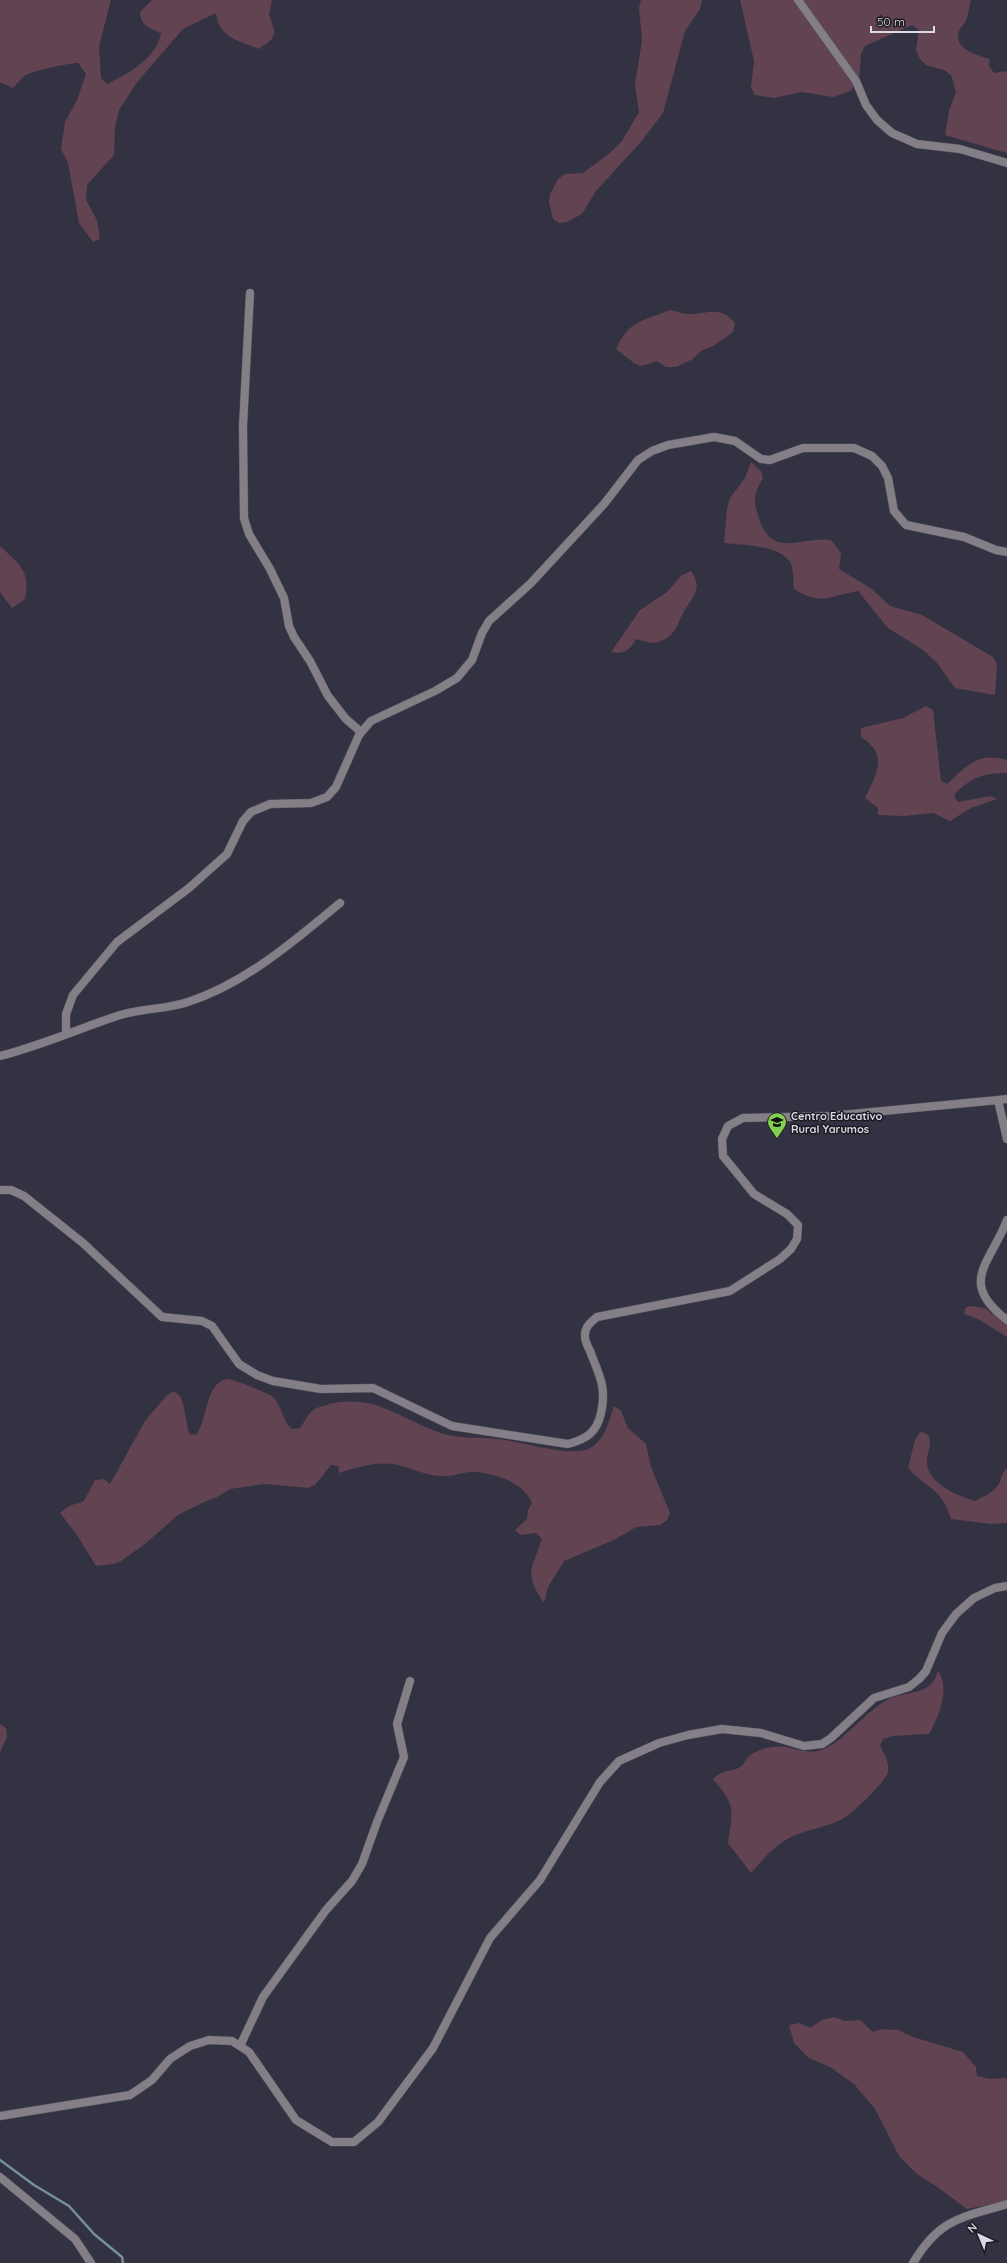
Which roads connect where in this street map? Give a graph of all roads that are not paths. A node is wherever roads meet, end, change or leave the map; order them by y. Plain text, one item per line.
1 (798, 0) edge
2 (1007, 163) edge
3 (250, 293) dead end
4 (1007, 552) edge
5 (361, 732) junction
6 (340, 903) dead end
7 (66, 1033) junction
8 (0, 1056) edge
9 (1007, 1099) edge
10 (998, 1100) junction
11 (1007, 1140) edge
12 (0, 1190) edge
13 (1007, 1220) edge
14 (1007, 1320) edge
15 (1007, 1586) edge
16 (410, 1681) dead end
17 (240, 2046) junction
18 (0, 2116) edge
19 (0, 2177) edge
20 (1007, 2204) edge
21 (91, 2263) edge
22 (913, 2263) edge

1 - 2 street
3 - 5 street
4 - 5 street
5 - 7 street
6 - 7 street
7 - 8 street
9 - 10 street
10 - 11 street
10 - 12 street
13 - 14 street
15 - 17 street
16 - 17 street
17 - 18 street
19 - 21 street
20 - 22 street

